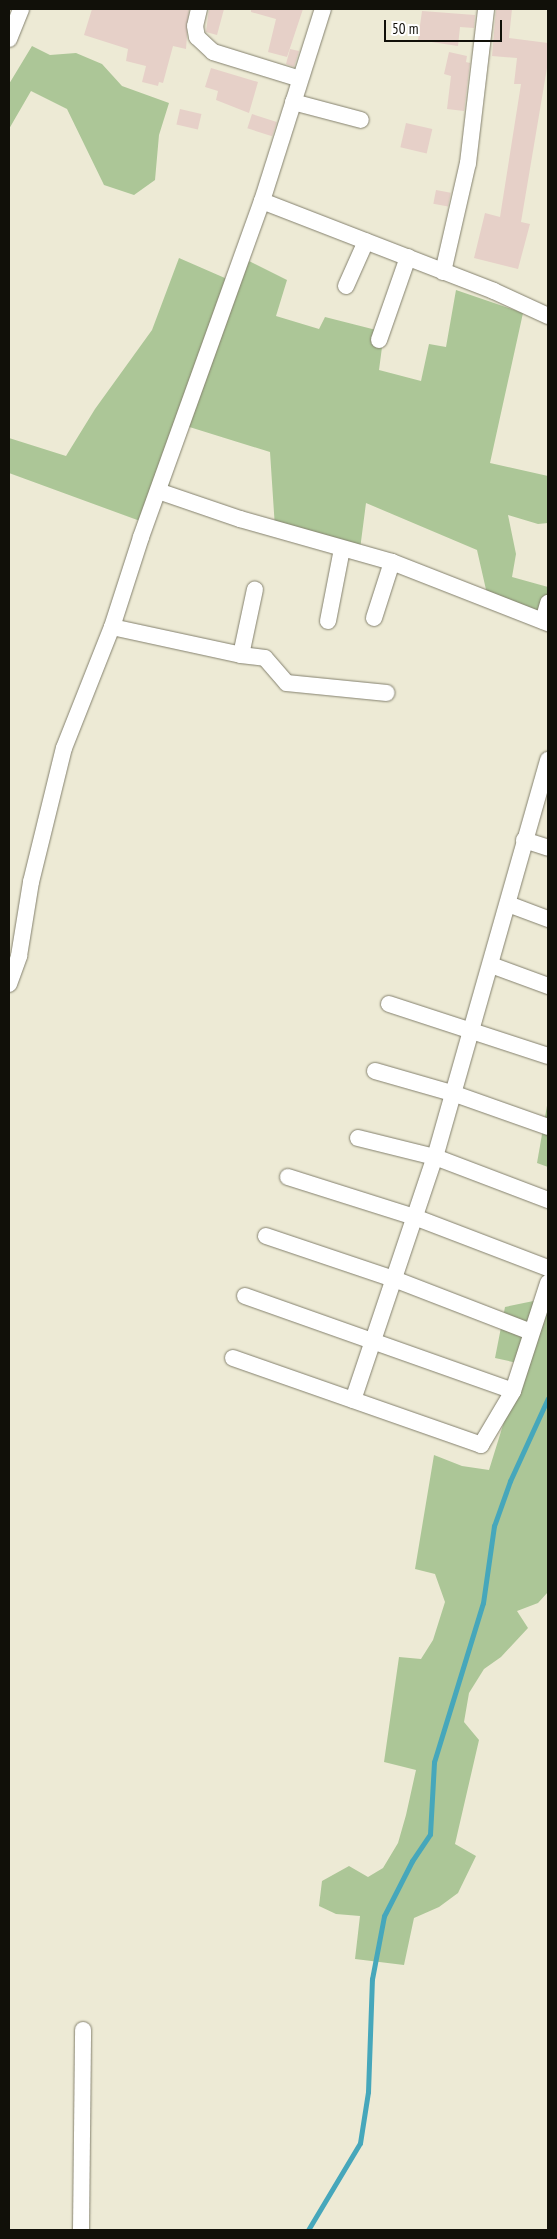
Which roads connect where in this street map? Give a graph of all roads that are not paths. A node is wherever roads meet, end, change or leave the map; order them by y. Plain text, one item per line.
1 (21, 9) edge
2 (199, 9) edge
3 (323, 9) edge
4 (486, 9) edge
5 (9, 39) edge
6 (300, 79) junction
7 (294, 102) junction
8 (362, 120) dead end
9 (262, 201) junction
10 (366, 241) junction
11 (408, 257) junction
12 (443, 272) junction
13 (346, 286) dead end
14 (548, 316) edge
15 (379, 340) dead end
16 (158, 491) junction
17 (342, 549) junction
18 (392, 562) junction
19 (255, 589) dead end
20 (548, 603) edge
21 (374, 618) dead end
22 (328, 621) dead end
23 (545, 622) edge
24 (112, 627) junction
25 (241, 655) junction
26 (387, 693) dead end
27 (548, 760) edge
28 (545, 779) edge
29 (524, 840) junction
30 (548, 848) edge
31 (508, 904) junction
32 (548, 919) edge
33 (491, 965) junction
34 (9, 984) edge
35 (548, 986) edge
36 (389, 1004) dead end
37 (472, 1029) junction
38 (548, 1056) edge
39 (375, 1071) dead end
40 (455, 1094) junction
41 (548, 1127) edge
42 (358, 1138) dead end
43 (436, 1157) junction
44 (288, 1178) dead end
45 (548, 1200) edge
46 (417, 1218) junction
47 (266, 1236) dead end
48 (548, 1268) edge
49 (394, 1279) junction
50 (548, 1283) edge
51 (245, 1296) dead end
52 (532, 1332) junction
53 (373, 1340) junction
54 (233, 1358) dead end
55 (513, 1392) junction
56 (353, 1400) junction
57 (83, 2030) dead end
58 (81, 2230) edge

1 - 5 street
2 - 6 street
3 - 6 street
4 - 12 street
6 - 7 street
7 - 8 street
7 - 9 street
9 - 10 street
9 - 16 street
10 - 11 street
10 - 13 street
11 - 12 street
11 - 15 street
12 - 14 street
16 - 17 street
16 - 24 street
17 - 18 street
17 - 22 street
18 - 21 street
18 - 23 street
19 - 25 street
20 - 23 street
24 - 25 street
24 - 34 street
25 - 26 street
27 - 28 street
28 - 29 street
29 - 30 street
29 - 31 street
31 - 32 street
31 - 33 street
33 - 35 street
33 - 37 street
36 - 37 street
37 - 38 street
37 - 40 street
39 - 40 street
40 - 41 street
40 - 43 street
42 - 43 street
43 - 45 street
43 - 46 street
44 - 46 street
46 - 48 street
46 - 49 street
47 - 49 street
49 - 52 street
49 - 53 street
50 - 52 street
51 - 53 street
52 - 55 street
53 - 55 street
53 - 56 street
54 - 56 street
55 - 56 street
57 - 58 street

